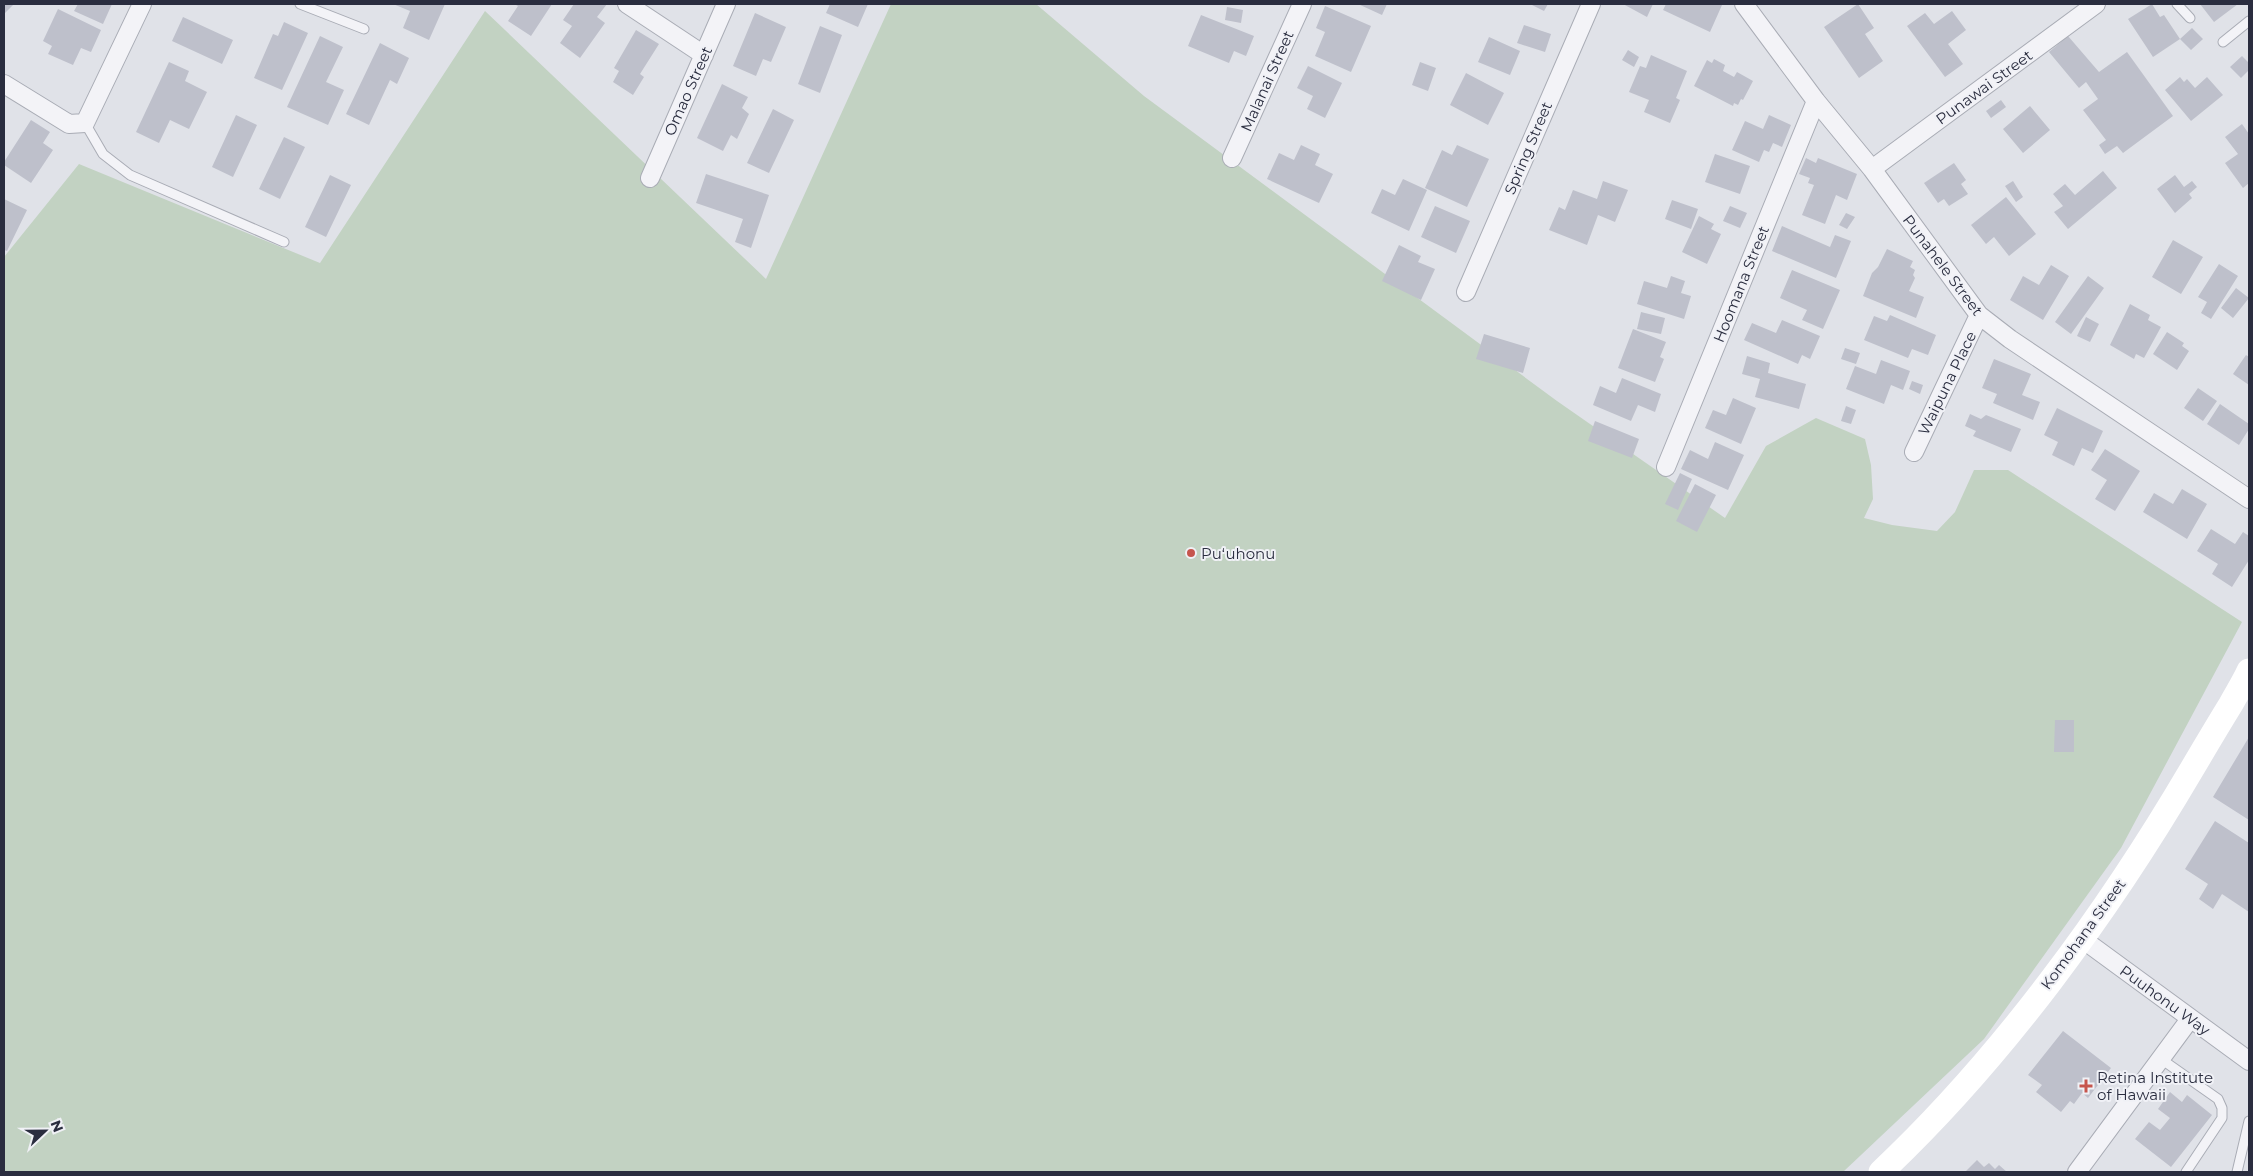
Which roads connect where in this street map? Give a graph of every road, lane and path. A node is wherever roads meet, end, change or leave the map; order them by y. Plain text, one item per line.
1 (142, 4) edge
2 (300, 4) edge
3 (627, 4) edge
4 (726, 4) edge
5 (1302, 4) edge
6 (1591, 4) edge
7 (1744, 4) edge
8 (2096, 4) edge
9 (2177, 4) edge
10 (2190, 18) dead end
11 (2249, 21) edge
12 (364, 29) dead end
13 (2223, 42) dead end
14 (704, 55) junction
15 (4, 84) edge
16 (1816, 101) junction
17 (85, 123) junction
18 (1232, 158) dead end
19 (1872, 170) junction
20 (650, 178) dead end
21 (284, 242) dead end
22 (1466, 292) dead end
23 (1979, 315) junction
24 (1914, 452) dead end
25 (1666, 467) dead end
26 (2249, 499) edge
27 (2249, 671) edge
28 (2081, 938) junction
29 (2190, 1019) junction
30 (2160, 1059) junction
31 (2249, 1061) edge
32 (2249, 1121) edge
33 (2082, 1171) edge
34 (1881, 1172) edge
35 (2186, 1172) edge
36 (2237, 1172) edge

1 - 17 street
2 - 12 lane
3 - 14 street
4 - 14 street, Omao Street
5 - 18 street, Malanai Street
6 - 22 street, Spring Street
7 - 16 street, Punahele Street
8 - 19 street, Punawai Street
9 - 10 lane
11 - 13 lane
14 - 20 street, Omao Street
15 - 17 street
16 - 19 street, Punahele Street
16 - 25 street, Hoomana Street
17 - 21 lane
19 - 23 street, Punahele Street
23 - 24 street, Waipuna Place
23 - 26 street, Punahele Street
27 - 28 main road, Komohana Street
28 - 29 street, Puuhonu Way
28 - 34 main road, Komohana Street
29 - 30 street
29 - 31 street, Puuhonu Way
30 - 33 street
30 - 35 lane
32 - 36 lane

